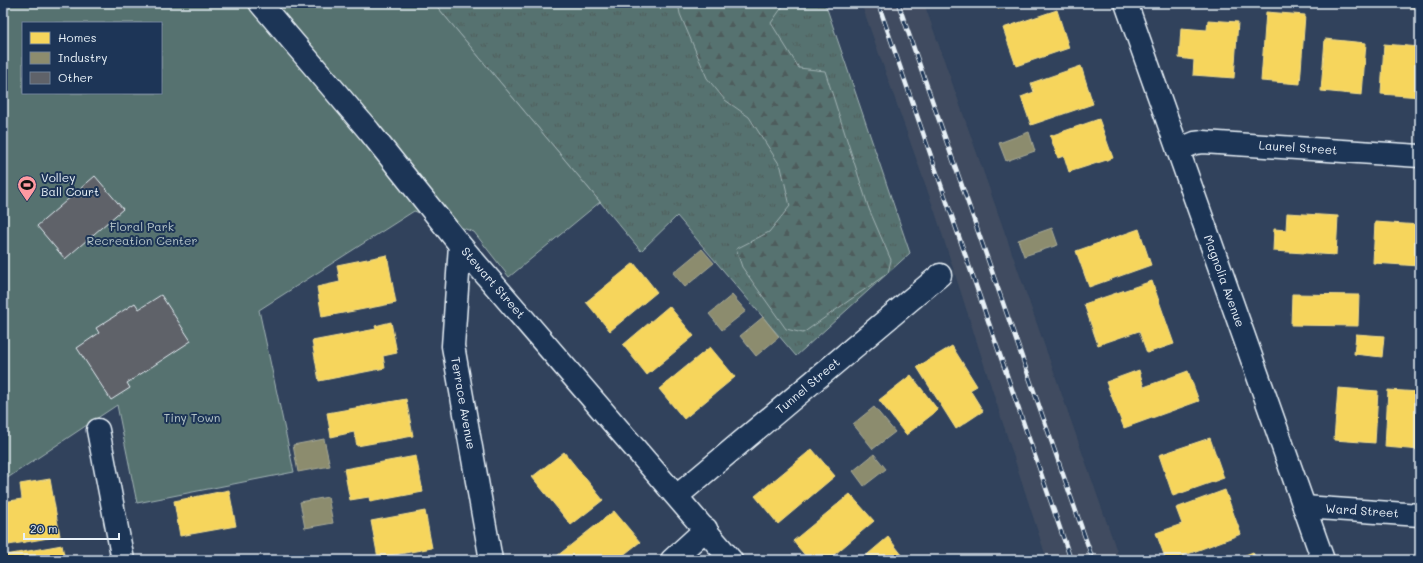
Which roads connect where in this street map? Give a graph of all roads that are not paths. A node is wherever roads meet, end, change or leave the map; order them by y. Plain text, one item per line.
1 (260, 3) edge
2 (1126, 3) edge
3 (1178, 150) junction
4 (1420, 156) edge
5 (460, 245) junction
6 (940, 275) dead end
7 (98, 430) dead end
8 (677, 496) junction
9 (1304, 507) junction
10 (1420, 515) edge
11 (706, 529) junction
12 (123, 560) edge
13 (491, 560) edge
14 (672, 560) edge
15 (732, 560) edge
16 (1323, 560) edge

1 - 5 street, Stewart Street
2 - 3 street, Magnolia Avenue
3 - 4 street, Laurel Street
3 - 9 street, Magnolia Avenue
5 - 8 street, Stewart Street
5 - 13 street, Terrace Avenue
6 - 8 street, Tunnel Street
7 - 12 street
8 - 11 street, Stewart Street
9 - 10 street, Ward Street
9 - 16 street, Magnolia Avenue
11 - 14 street
11 - 15 street, Stewart Street

